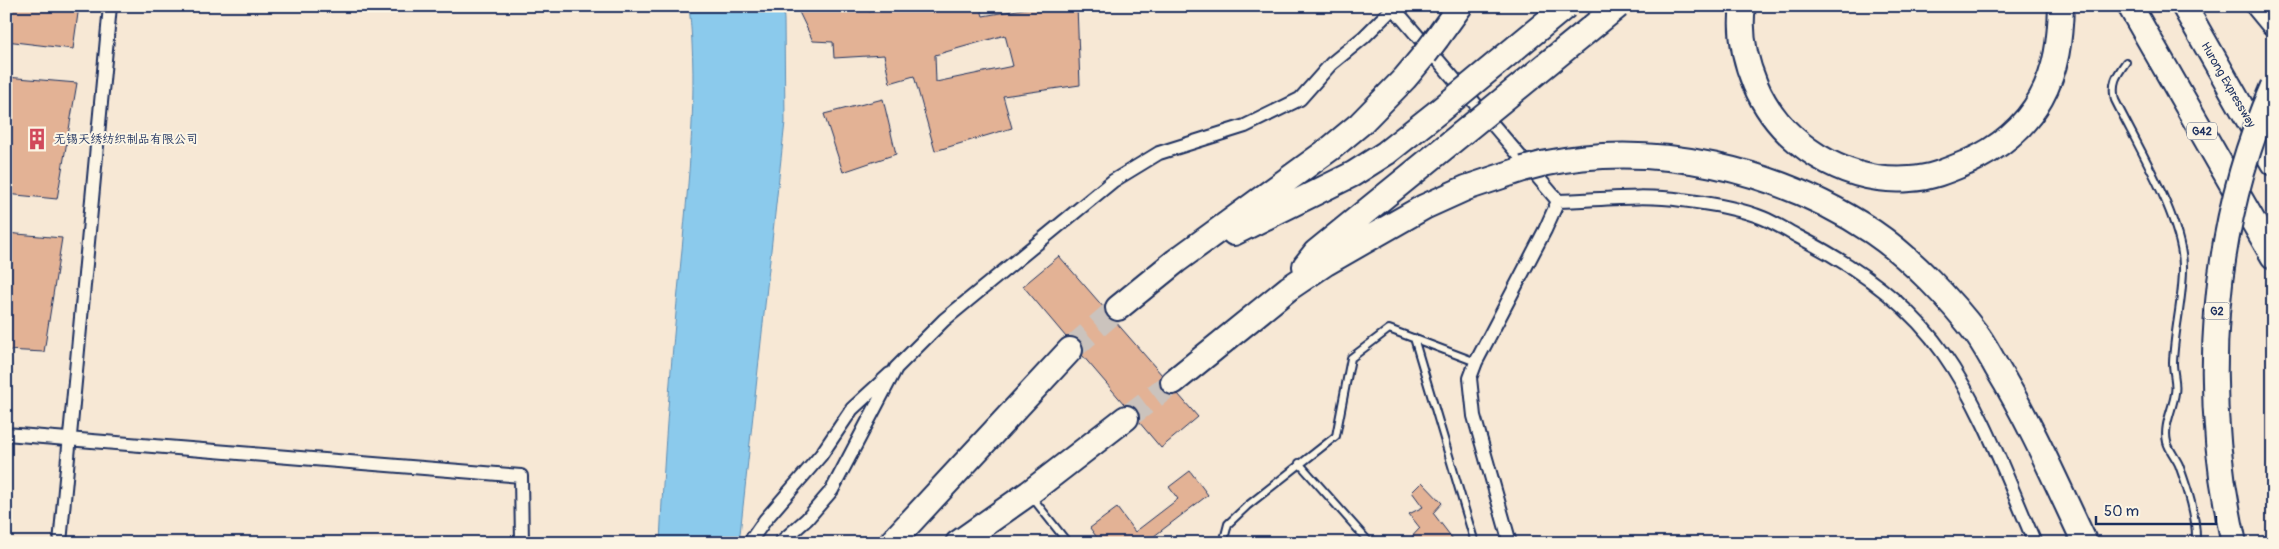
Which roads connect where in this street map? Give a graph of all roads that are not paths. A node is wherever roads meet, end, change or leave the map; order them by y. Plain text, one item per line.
1 (110, 6) edge
2 (1460, 6) edge
3 (1566, 6) edge
4 (1618, 6) edge
5 (1743, 6) edge
6 (2061, 6) edge
7 (2130, 6) edge
8 (2184, 6) edge
9 (2259, 6) edge
10 (1393, 7) edge
11 (2273, 23) edge
12 (2126, 62) dead end
13 (2273, 86) edge
14 (2273, 163) edge
15 (1558, 200) junction
16 (2273, 256) edge
17 (1176, 261) junction
18 (1289, 288) junction
19 (1118, 308) tunnel mouth
20 (1414, 338) junction
21 (1070, 350) tunnel mouth
22 (1476, 362) junction
23 (896, 368) junction
24 (1173, 382) tunnel mouth
25 (1126, 418) tunnel mouth
26 (6, 434) edge
27 (69, 438) junction
28 (1299, 463) junction
29 (1029, 493) junction
30 (60, 543) edge
31 (522, 543) edge
32 (749, 543) edge
33 (780, 543) edge
34 (891, 543) edge
35 (958, 543) edge
36 (1068, 543) edge
37 (1223, 543) edge
38 (1370, 543) edge
39 (1475, 543) edge
40 (1510, 543) edge
41 (2035, 543) edge
42 (2086, 543) edge
43 (2196, 543) edge
44 (2234, 543) edge

1 - 27 street
2 - 17 highway
3 - 17 highway, bridge
4 - 18 highway, bridge
5 - 6 highway
7 - 16 highway, G42
8 - 14 highway, Hurong Expressway
9 - 11 highway
10 - 15 street
10 - 23 street
12 - 43 lane
13 - 44 highway, G2, bridge
15 - 22 street
15 - 41 street
17 - 19 highway
18 - 24 highway
18 - 42 highway
20 - 22 lane
20 - 28 lane
20 - 39 lane
21 - 34 highway
22 - 40 street
23 - 32 street
23 - 33 street
25 - 29 highway
26 - 27 street
27 - 30 street
27 - 31 street
28 - 37 lane
28 - 38 lane
29 - 35 highway
29 - 36 lane

